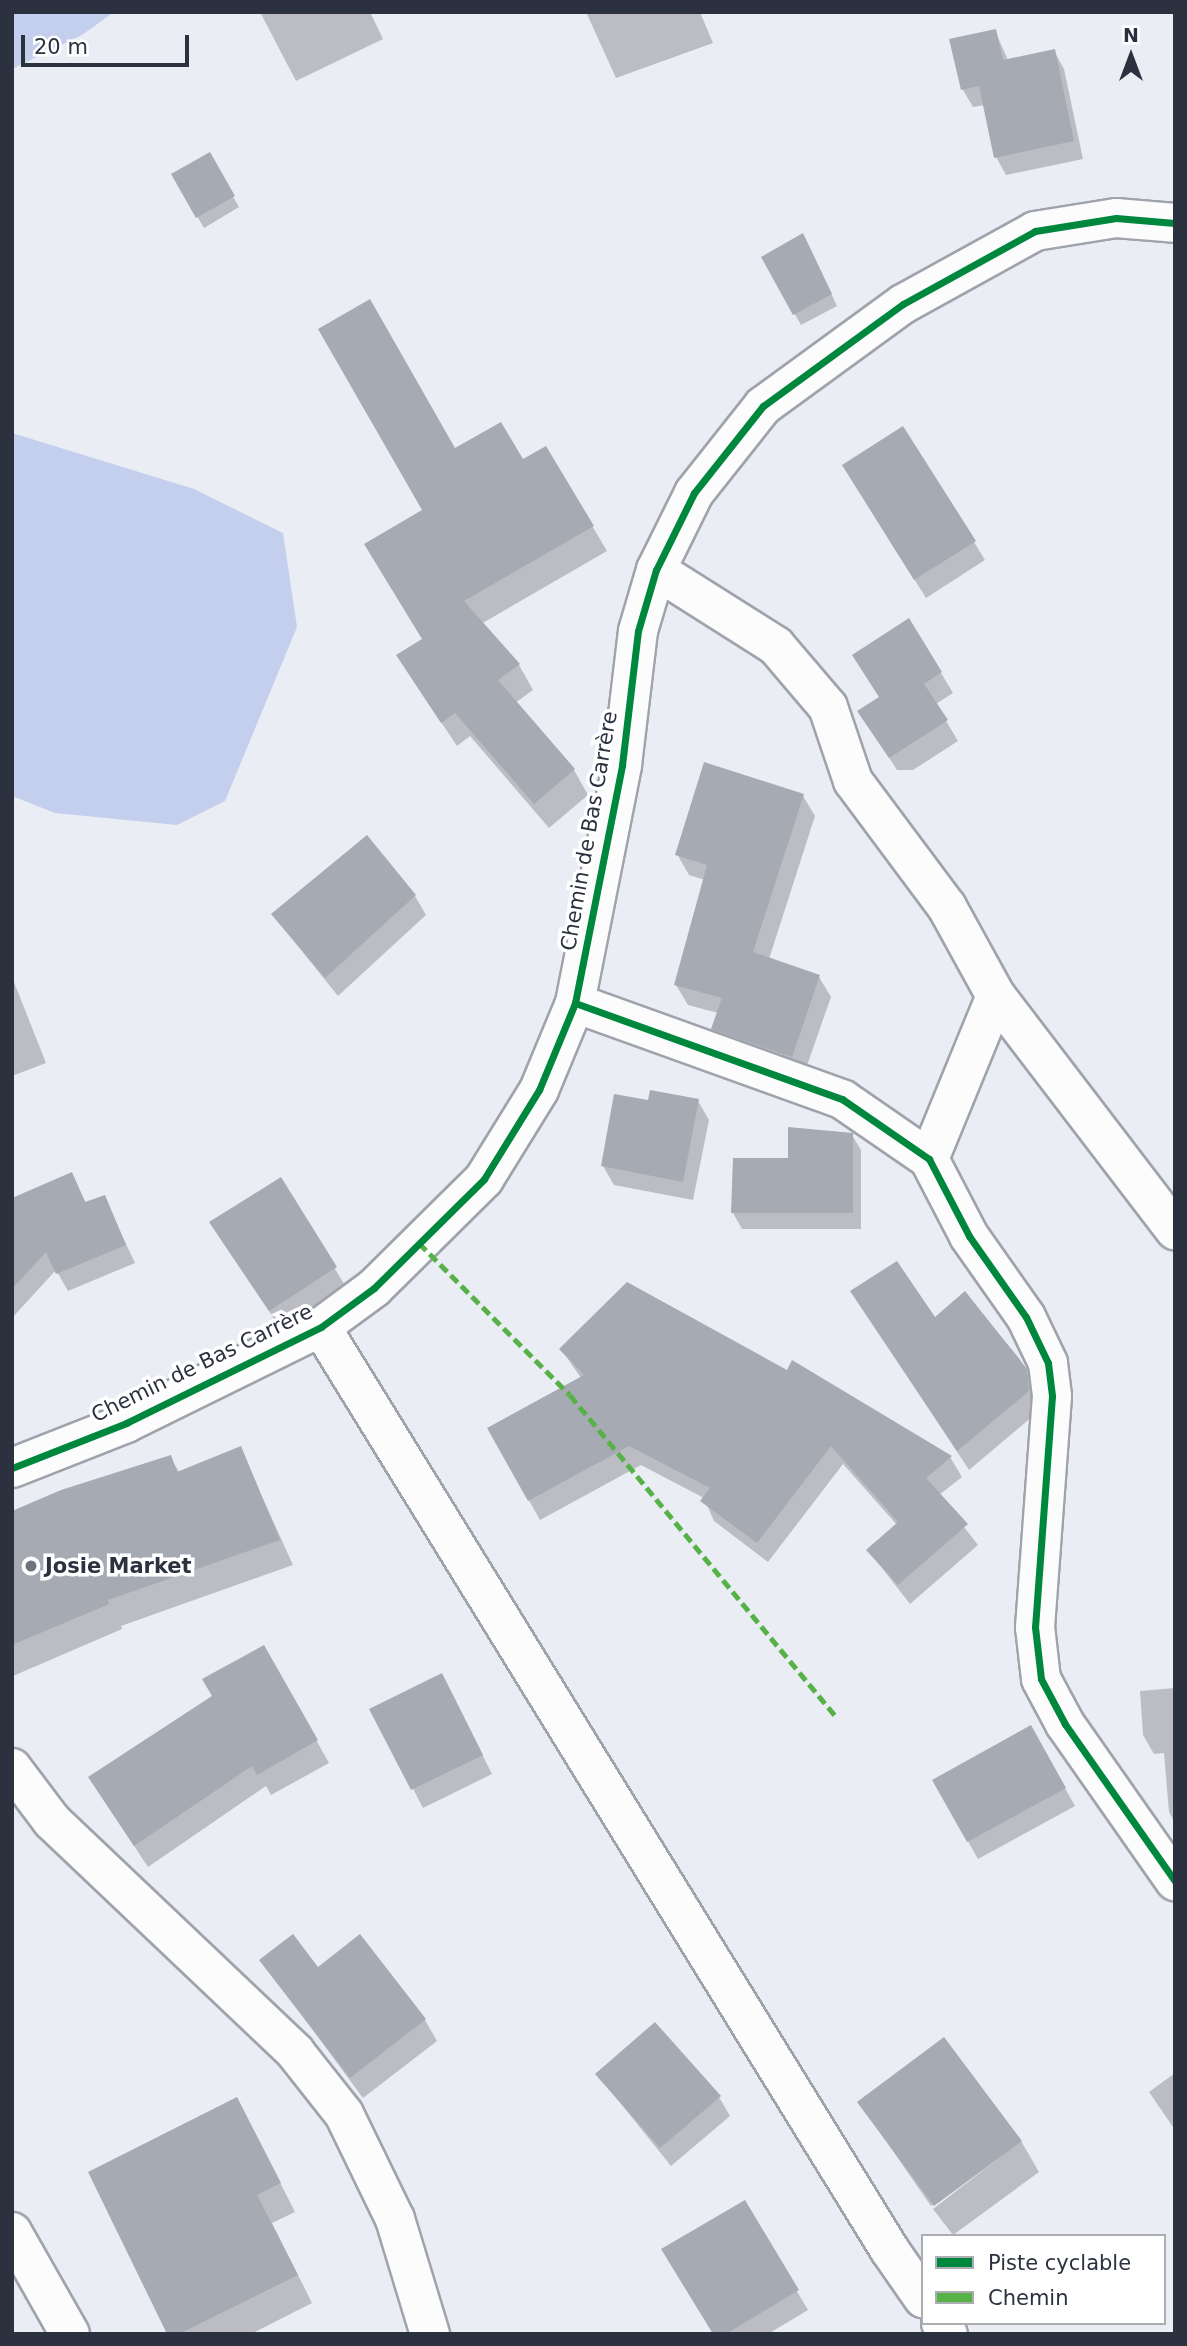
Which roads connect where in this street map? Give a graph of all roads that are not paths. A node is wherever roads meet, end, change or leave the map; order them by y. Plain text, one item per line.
1 (1175, 223) edge
2 (656, 570) junction
3 (996, 996) junction
4 (575, 1003) junction
5 (929, 1158) junction
6 (1175, 1230) edge
7 (321, 1327) junction
8 (12, 1468) edge
9 (12, 1768) edge
10 (1175, 1881) edge
11 (12, 2232) edge
12 (921, 2295) edge
13 (70, 2334) edge
14 (430, 2334) edge

1 - 2 street, Chemin de Bas Carrère
2 - 3 street
2 - 4 street, Chemin de Bas Carrère
3 - 5 street
3 - 6 street
4 - 5 street
4 - 7 street, Chemin de Bas Carrère
5 - 10 street
7 - 8 street, Chemin de Bas Carrère
7 - 12 street
9 - 14 street
11 - 13 street

